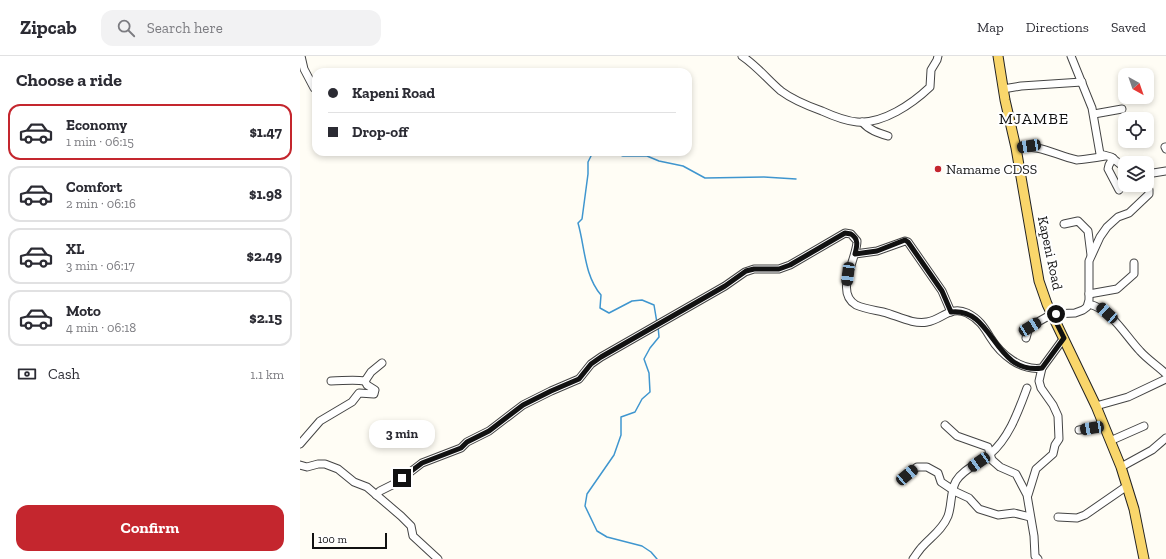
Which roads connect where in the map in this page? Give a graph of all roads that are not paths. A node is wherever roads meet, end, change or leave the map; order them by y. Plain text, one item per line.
1 (301, 56) edge
2 (742, 56) edge
3 (938, 56) edge
4 (998, 56) edge
5 (1071, 56) edge
6 (1082, 82) junction
7 (312, 84) edge
8 (1003, 89) junction
9 (1122, 109) dead end
10 (1094, 114) junction
11 (862, 122) junction
12 (888, 136) dead end
13 (1016, 148) junction
14 (1105, 156) junction
15 (1113, 158) junction
16 (1118, 162) edge
17 (1166, 171) edge
18 (1154, 173) edge
19 (1118, 188) edge
20 (1149, 192) edge
21 (1064, 224) dead end
22 (855, 254) junction
23 (1091, 255) junction
24 (1134, 263) dead end
25 (1089, 294) junction
26 (1089, 304) junction
27 (951, 312) junction
28 (1052, 314) junction
29 (1026, 338) dead end
30 (1064, 338) junction
31 (382, 363) dead end
32 (1042, 368) junction
33 (1166, 374) edge
34 (1166, 379) edge
35 (365, 380) junction
36 (331, 381) dead end
37 (1027, 388) dead end
38 (1096, 406) junction
39 (946, 426) dead end
40 (1104, 426) junction
41 (1144, 426) dead end
42 (1079, 430) dead end
43 (1166, 438) edge
44 (1110, 441) junction
45 (300, 444) edge
46 (990, 455) junction
47 (300, 465) edge
48 (1121, 467) junction
49 (907, 475) dead end
50 (1126, 486) junction
51 (952, 490) junction
52 (376, 495) junction
53 (1028, 495) junction
54 (1030, 517) junction
55 (1058, 517) dead end
56 (438, 559) edge
57 (913, 559) edge
58 (1038, 559) edge
59 (1144, 559) edge

1 - 7 street
2 - 11 street
3 - 11 street
4 - 8 main road, Kapeni Road
5 - 6 street
6 - 8 street
6 - 10 street
8 - 13 main road, Kapeni Road
9 - 10 street
10 - 14 street
11 - 12 street
13 - 14 street
13 - 28 main road, Kapeni Road
14 - 15 street
15 - 16 street
15 - 19 street
17 - 18 street
20 - 23 street
21 - 23 street
22 - 27 street
22 - 27 street
22 - 52 street
23 - 25 street
24 - 25 street
25 - 26 street
26 - 28 street
26 - 33 street
27 - 32 street
28 - 29 street
28 - 30 main road, Kapeni Road
30 - 32 street
30 - 38 main road, Kapeni Road
31 - 35 street
32 - 53 street
34 - 38 street
35 - 36 street
35 - 45 street
37 - 46 street
38 - 40 main road, Kapeni Road
39 - 46 street
40 - 42 street
40 - 44 main road, Kapeni Road
41 - 44 street
43 - 48 street
44 - 48 main road, Kapeni Road
46 - 51 street
46 - 53 street
47 - 52 street
48 - 50 main road, Kapeni Road
49 - 51 street
50 - 55 street
50 - 59 main road, Kapeni Road
51 - 54 street
51 - 57 street
52 - 56 street
53 - 54 street
54 - 58 street

